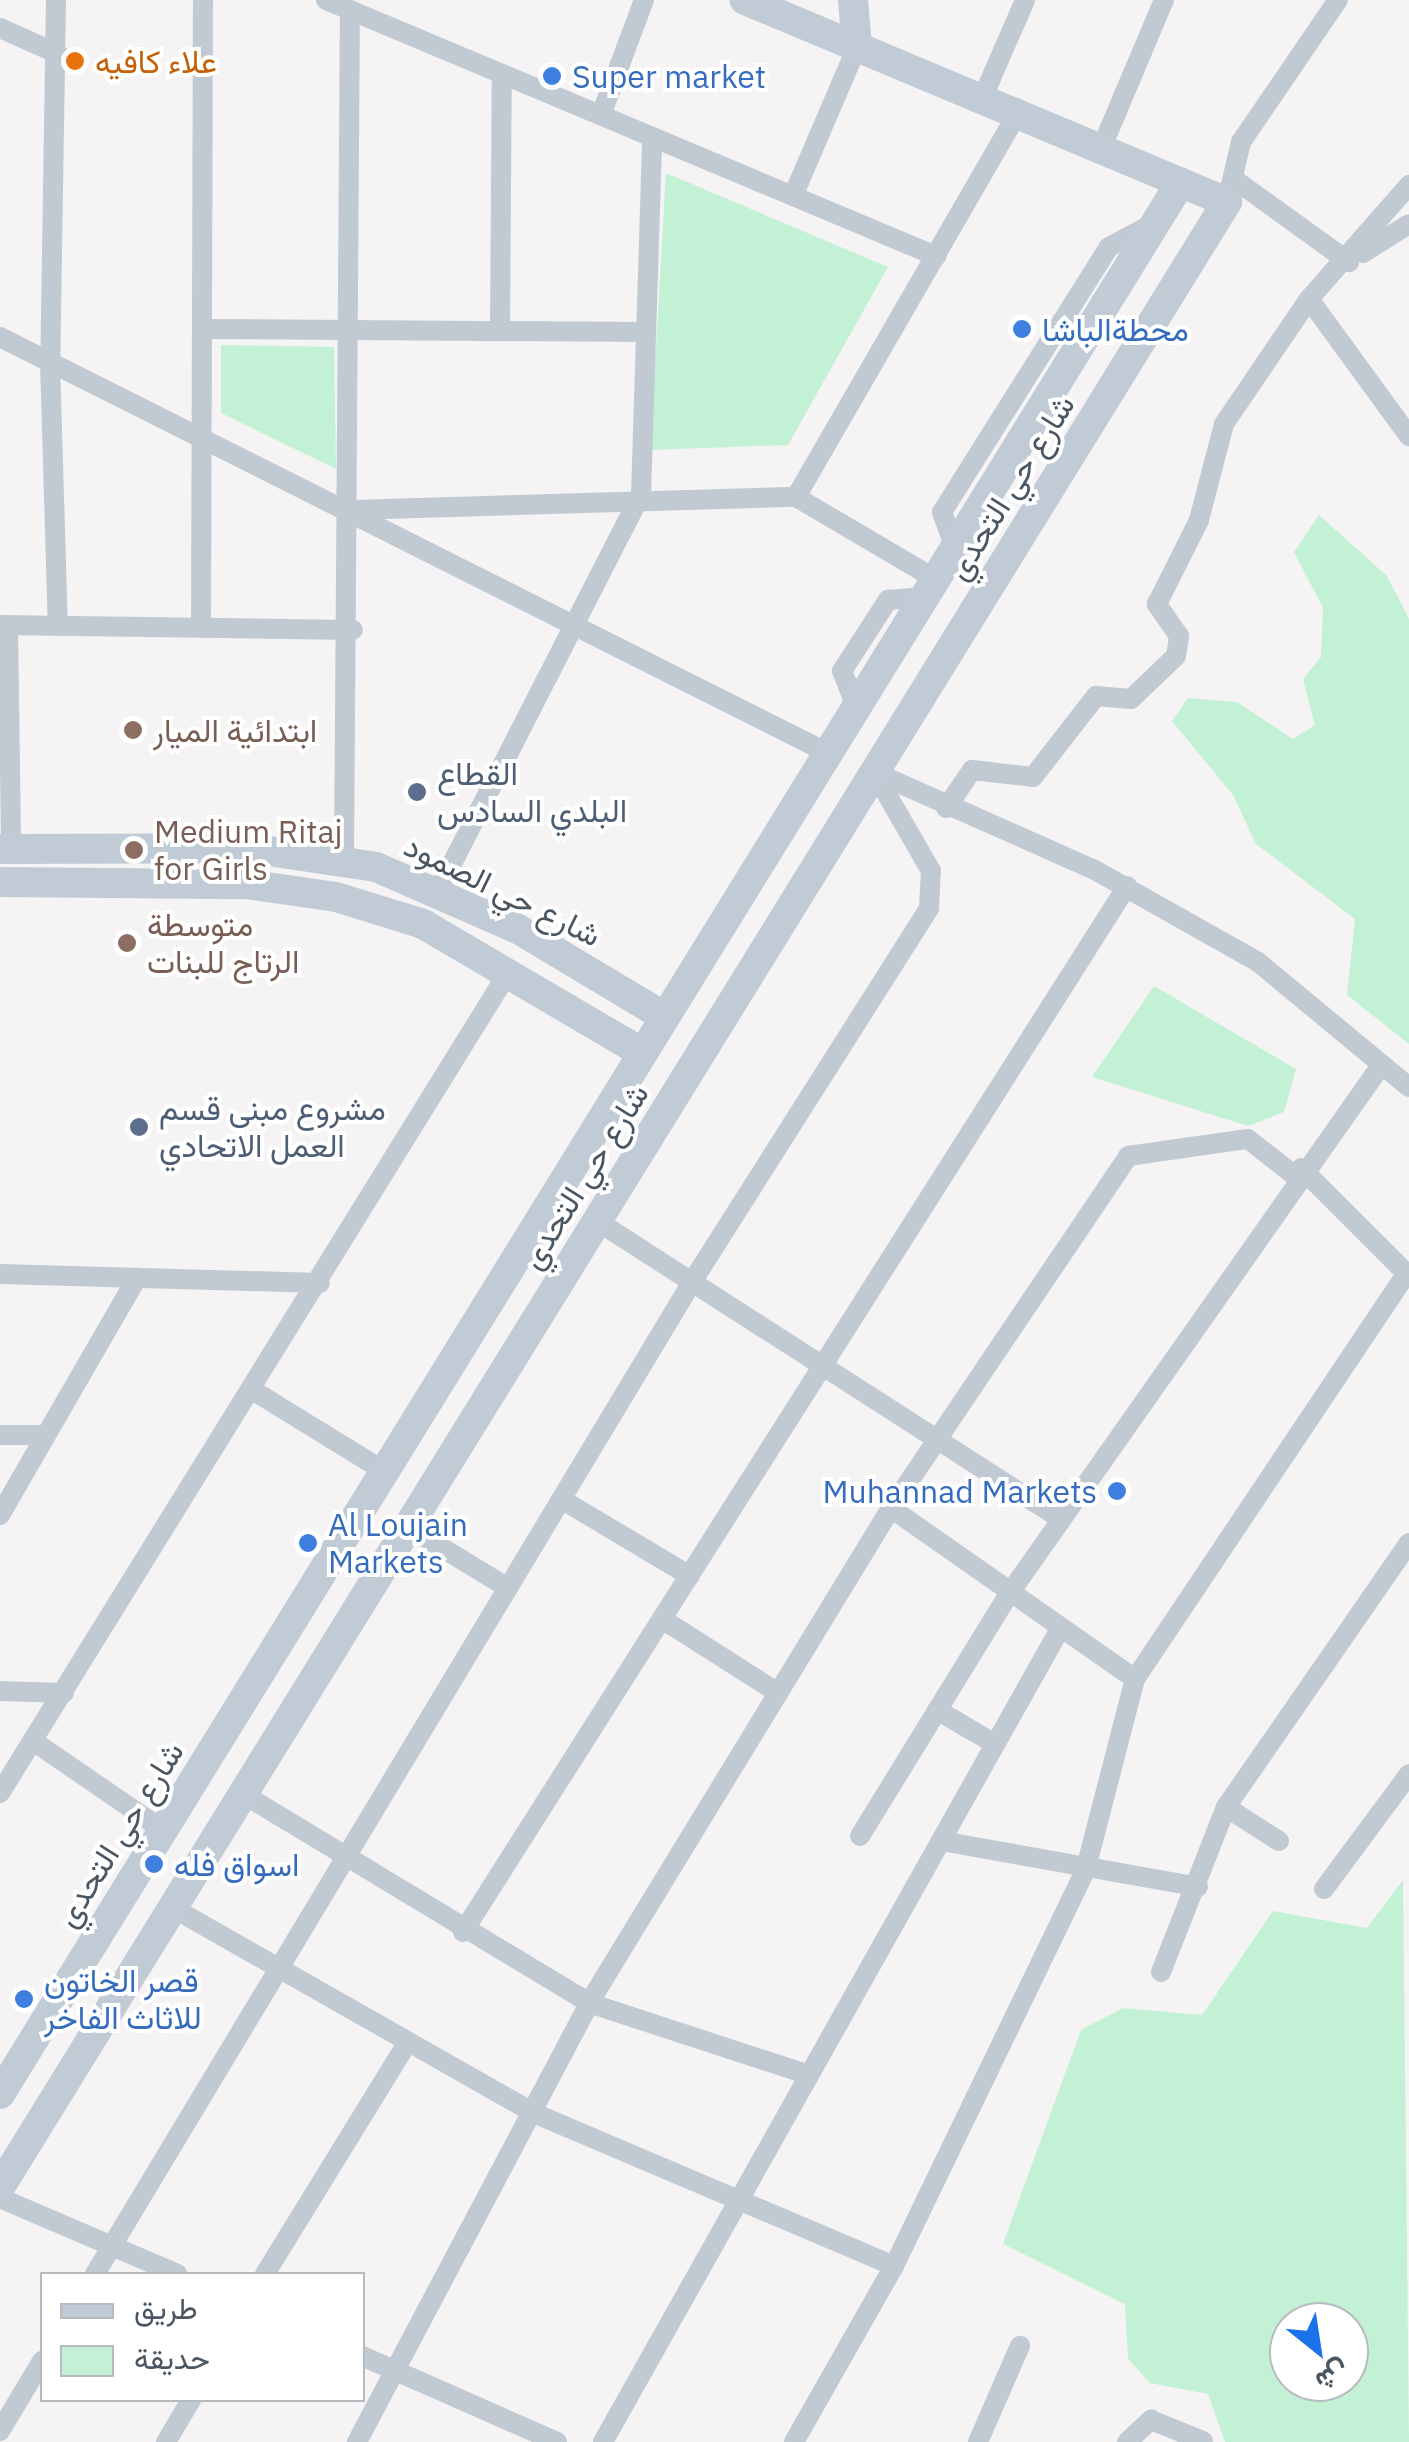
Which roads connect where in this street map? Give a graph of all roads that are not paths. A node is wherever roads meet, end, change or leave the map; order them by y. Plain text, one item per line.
1 (56, 0) edge
2 (202, 0) edge
3 (326, 0) edge
4 (644, 0) edge
5 (745, 0) edge
6 (842, 0) edge
7 (853, 0) edge
8 (1025, 0) edge
9 (1164, 0) edge
10 (1338, 0) edge
11 (350, 10) junction
12 (0, 28) edge
13 (828, 34) junction
14 (857, 46) junction
15 (58, 54) junction
16 (502, 74) junction
17 (982, 99) junction
18 (1018, 113) junction
19 (601, 115) junction
20 (652, 137) junction
21 (1102, 148) junction
22 (1181, 182) junction
23 (1409, 185) edge
24 (1232, 192) junction
25 (793, 196) junction
26 (1156, 222) junction
27 (1409, 224) edge
28 (936, 256) junction
29 (1349, 262) junction
30 (1309, 300) junction
31 (204, 330) junction
32 (352, 330) junction
33 (500, 331) junction
34 (646, 332) junction
35 (1086, 336) junction
36 (0, 338) edge
37 (1129, 360) junction
38 (50, 362) junction
39 (1045, 402) junction
40 (1091, 424) junction
41 (198, 435) junction
42 (1409, 436) edge
43 (641, 496) junction
44 (796, 497) junction
45 (348, 510) junction
46 (954, 548) junction
47 (930, 588) junction
48 (576, 622) junction
49 (4, 625) edge
50 (58, 626) junction
51 (201, 628) junction
52 (353, 630) junction
53 (828, 753) junction
54 (874, 772) junction
55 (946, 808) junction
56 (776, 838) junction
57 (6, 849) edge
58 (344, 859) junction
59 (817, 865) junction
60 (0, 882) edge
61 (1127, 886) junction
62 (438, 891) junction
63 (727, 917) junction
64 (768, 944) junction
65 (588, 970) junction
66 (509, 971) junction
67 (566, 1006) junction
68 (665, 1016) junction
69 (643, 1053) junction
70 (1380, 1067) junction
71 (1409, 1087) edge
72 (1298, 1172) junction
73 (597, 1221) junction
74 (0, 1274) edge
75 (1408, 1274) edge
76 (137, 1278) junction
77 (692, 1282) junction
78 (320, 1283) junction
79 (825, 1362) junction
80 (254, 1392) junction
81 (0, 1435) edge
82 (45, 1435) junction
83 (933, 1437) junction
84 (384, 1471) junction
85 (561, 1500) junction
86 (891, 1508) junction
87 (0, 1515) edge
88 (1061, 1520) junction
89 (408, 1527) junction
90 (1409, 1543) edge
91 (690, 1576) junction
92 (508, 1588) junction
93 (1009, 1594) junction
94 (662, 1619) junction
95 (1060, 1629) junction
96 (1135, 1679) junction
97 (0, 1690) edge
98 (64, 1693) junction
99 (778, 1693) junction
100 (938, 1710) junction
101 (33, 1741) junction
102 (995, 1744) junction
103 (1409, 1774) edge
104 (0, 1794) edge
105 (243, 1794) junction
106 (1226, 1808) junction
107 (163, 1830) junction
108 (860, 1836) dead end
109 (1279, 1840) dead end
110 (941, 1841) junction
111 (346, 1858) junction
112 (1086, 1868) junction
113 (1198, 1887) junction
114 (1324, 1889) dead end
115 (173, 1908) junction
116 (464, 1932) junction
117 (278, 1968) junction
118 (1162, 1972) dead end
119 (590, 2002) junction
120 (406, 2045) junction
121 (810, 2074) junction
122 (0, 2094) edge
123 (536, 2114) junction
124 (0, 2187) edge
125 (0, 2198) edge
126 (738, 2200) junction
127 (112, 2246) junction
128 (894, 2266) junction
129 (96, 2272) edge
130 (173, 2272) edge
131 (267, 2272) edge
132 (1020, 2346) dead end
133 (365, 2357) edge
134 (40, 2364) edge
135 (396, 2371) junction
136 (191, 2402) edge
137 (0, 2431) edge
138 (1203, 2441) edge
139 (166, 2442) edge
140 (357, 2442) edge
141 (557, 2442) edge
142 (603, 2442) edge
143 (794, 2442) edge
144 (978, 2442) edge
145 (1126, 2442) edge

1 - 15 street
2 - 31 street
3 - 11 street
4 - 19 street
5 - 13 main road
6 - 13 main road
7 - 14 main road
8 - 17 street
9 - 21 street
10 - 24 street
11 - 16 street
11 - 32 street
12 - 15 street
13 - 14 main road
14 - 17 main road
14 - 25 street
15 - 38 street
16 - 19 street
16 - 33 street
17 - 18 main road
18 - 21 main road
18 - 28 street
19 - 20 street
20 - 25 street
20 - 34 street
21 - 22 main road
22 - 24 main road
22 - 26 main road, شارع حي التحدي
23 - 29 street
24 - 29 street
24 - 37 main road, شارع حي التحدي
25 - 28 street
26 - 35 main road, شارع حي التحدي
26 - 46 street
27 - 29 street
28 - 44 street
29 - 30 street
30 - 42 street
30 - 55 street
31 - 32 street
31 - 41 street
32 - 33 street
32 - 45 street
33 - 34 street
34 - 43 street
35 - 37 main road
35 - 39 main road, شارع حي التحدي
36 - 38 street
37 - 40 main road, شارع حي التحدي
38 - 41 street
38 - 50 street
39 - 40 main road
39 - 46 main road, شارع حي التحدي
40 - 54 main road, شارع حي التحدي
41 - 45 street
41 - 51 street
43 - 44 street
43 - 45 street
43 - 48 street
44 - 47 street
45 - 48 street
45 - 52 street
46 - 47 main road, شارع حي التحدي
47 - 53 main road, شارع حي التحدي
48 - 53 street
48 - 62 street
49 - 50 street
49 - 57 street
50 - 51 street
51 - 52 street
52 - 58 street
53 - 56 main road, شارع حي التحدي
54 - 55 street
54 - 59 main road, شارع حي التحدي
54 - 77 street
55 - 61 street
56 - 59 main road
56 - 63 main road, شارع حي التحدي
57 - 58 main road, شارع حي الصمود
58 - 62 main road, شارع حي الصمود
59 - 64 main road, شارع حي التحدي
60 - 66 main road
61 - 70 street
61 - 79 street
62 - 65 main road, شارع حي الصمود
63 - 64 main road
63 - 68 main road, شارع حي التحدي
64 - 73 main road, شارع حي التحدي
65 - 67 main road
65 - 68 main road, شارع حي الصمود
66 - 67 main road
66 - 78 street
67 - 69 main road
68 - 69 main road, شارع حي التحدي
69 - 84 main road, شارع حي التحدي
70 - 71 street
70 - 72 street
72 - 75 street
72 - 83 street
72 - 88 street
73 - 77 street
73 - 89 main road, شارع حي التحدي
74 - 76 street
75 - 96 street
76 - 78 street
76 - 82 street
77 - 79 street
77 - 85 street
78 - 80 street
79 - 83 street
79 - 91 street
80 - 84 street
80 - 98 street
81 - 82 street
82 - 87 street
83 - 86 street
83 - 88 street
84 - 107 main road, شارع حي التحدي
85 - 91 street
85 - 92 street
86 - 93 street
86 - 99 street
88 - 93 street
89 - 92 street
89 - 105 main road, شارع حي التحدي
90 - 106 street
91 - 94 street
92 - 111 street
93 - 95 street
93 - 100 street
94 - 99 street
94 - 116 street
95 - 96 street
95 - 102 street
96 - 112 street
97 - 98 street
98 - 101 street
99 - 119 street
100 - 102 street
100 - 108 street
101 - 104 street
101 - 107 street
102 - 110 street
103 - 114 street
105 - 111 street
105 - 115 main road, شارع حي التحدي
106 - 109 street
106 - 113 street
107 - 122 main road, شارع حي التحدي
110 - 112 street
110 - 121 street
111 - 116 street
111 - 117 street
112 - 113 street
112 - 128 street
113 - 118 street
115 - 117 street
115 - 124 main road, شارع حي التحدي
116 - 119 street
117 - 120 street
117 - 127 street
119 - 121 street
119 - 123 street
120 - 123 street
120 - 131 street
121 - 126 street
123 - 126 street
123 - 135 street
125 - 127 street
126 - 128 street
126 - 142 street
127 - 129 street
127 - 130 street
128 - 143 street
132 - 144 street
133 - 135 street
134 - 137 street
135 - 140 street
135 - 141 street
136 - 139 street
138 - 145 street

